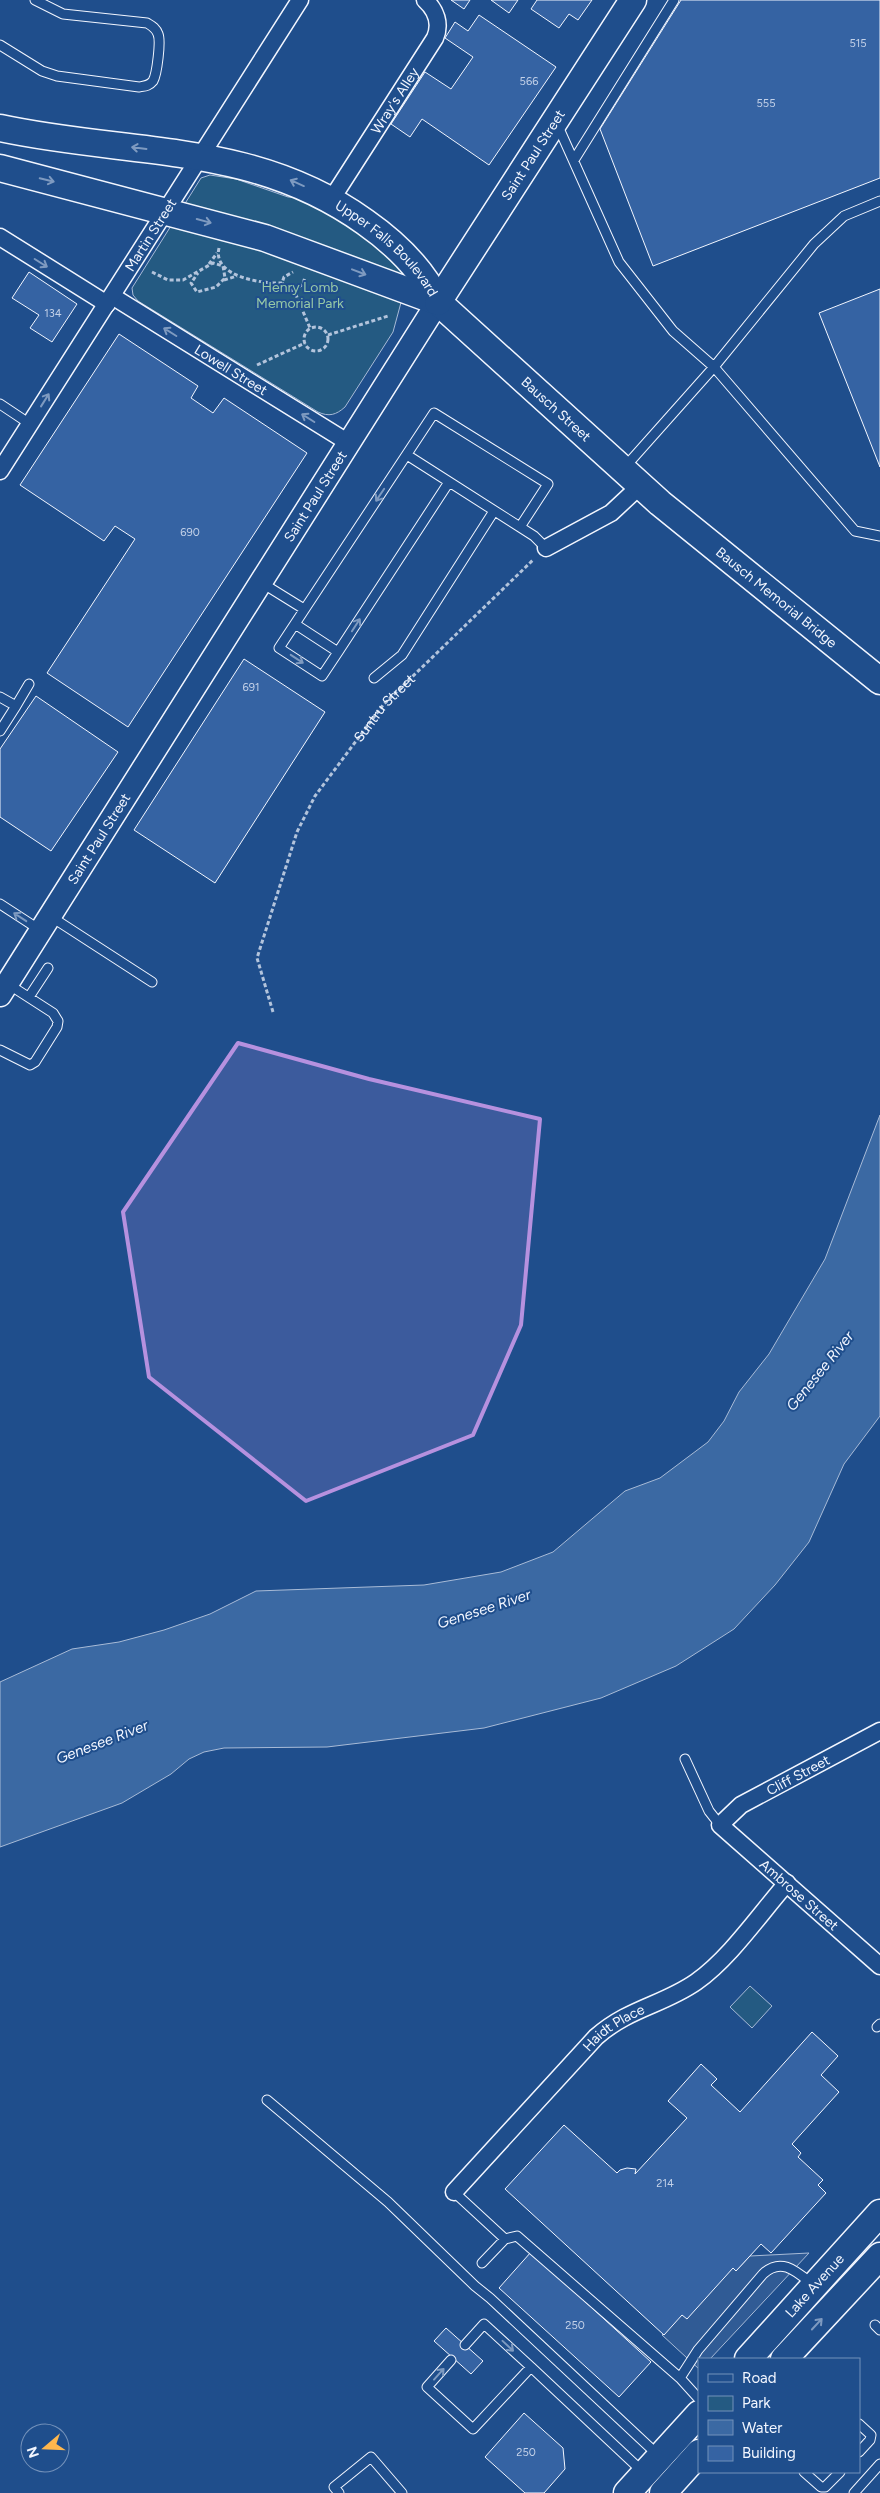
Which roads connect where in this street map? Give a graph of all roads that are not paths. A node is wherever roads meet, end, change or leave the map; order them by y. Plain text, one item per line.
1 (35, 0) edge
2 (300, 0) edge
3 (424, 0) edge
4 (633, 0) edge
5 (674, 0) edge
6 (0, 45) edge
7 (556, 120) junction
8 (0, 128) edge
9 (201, 157) junction
10 (574, 160) junction
11 (0, 168) edge
12 (332, 200) junction
13 (880, 201) edge
14 (166, 211) junction
15 (0, 237) edge
16 (109, 300) junction
17 (438, 302) junction
18 (714, 367) junction
19 (0, 404) edge
20 (30, 424) junction
21 (349, 443) junction
22 (407, 454) junction
23 (1, 466) edge
24 (632, 477) junction
25 (449, 482) junction
26 (494, 511) junction
27 (673, 514) joint
28 (520, 527) junction
29 (880, 536) edge
30 (546, 548) joint
31 (260, 582) junction
32 (304, 610) junction
33 (295, 624) junction
34 (338, 652) junction
35 (374, 678) dead end
36 (880, 681) edge
37 (29, 684) dead end
38 (0, 697) edge
39 (16, 706) junction
40 (0, 731) edge
41 (0, 904) edge
42 (45, 923) junction
43 (48, 968) dead end
44 (152, 982) dead end
45 (4, 989) edge
46 (29, 997) junction
47 (0, 1050) edge
48 (880, 1731) edge
49 (685, 1759) dead end
50 (720, 1824) junction
51 (787, 1883) junction
52 (880, 1966) edge
53 (267, 2100) dead end
54 (454, 2192) joint
55 (880, 2213) edge
56 (505, 2238) junction
57 (880, 2256) edge
58 (482, 2263) dead end
59 (825, 2295) junction
60 (465, 2346) dead end
61 (771, 2354) edge
62 (451, 2360) dead end
63 (531, 2367) junction
64 (680, 2378) junction
65 (698, 2398) edge
66 (698, 2416) edge
67 (860, 2425) edge
68 (860, 2451) edge
69 (698, 2454) edge
70 (880, 2464) edge
71 (805, 2473) edge
72 (839, 2473) edge
73 (662, 2476) edge
74 (337, 2490) edge
75 (326, 2493) edge
76 (402, 2493) edge
77 (627, 2493) edge
78 (854, 2493) edge

1 - 6 lane
2 - 9 street, Martin Street
3 - 12 street, Wray's Alley
4 - 7 main road, Saint Paul Street
5 - 10 lane
7 - 10 lane
7 - 17 main road, Saint Paul Street
9 -> 8 main road, Upper Falls Boulevard
12 -> 9 main road, Upper Falls Boulevard
9 - 14 street, Martin Street
10 - 18 lane
11 -> 14 main road, Upper Falls Boulevard
12 - 17 main road, Upper Falls Boulevard
13 - 18 lane
14 - 16 street, Martin Street
14 -> 17 main road, Upper Falls Boulevard
15 -> 16 street, Lowell Street
20 -> 16 street, Martin Street
21 -> 16 street, Lowell Street
17 - 21 main road, Saint Paul Street
17 - 24 main road, Bausch Street
18 - 24 lane
18 - 29 lane
19 - 20 lane
20 - 23 street, Martin Street
21 - 31 main road, Saint Paul Street
22 - 25 lane
22 - 28 lane
22 -> 32 lane
24 - 27 main road, Bausch Street
24 - 30 street
25 - 26 lane
34 -> 25 lane
26 - 28 lane
26 - 35 lane
27 - 36 main road, Bausch Memorial Bridge
28 - 30 lane
31 - 32 lane
31 - 42 main road, Saint Paul Street
32 - 33 lane
33 - 34 lane
33 -> 34 lane
37 - 39 lane
38 - 39 lane
39 - 40 lane
42 -> 41 lane
42 - 44 lane
42 - 45 main road, Saint Paul Street
43 - 46 lane
45 - 46 lane
46 - 47 lane
48 - 50 street, Cliff Street
49 - 50 lane
50 - 51 street, Ambrose Street
51 - 52 street, Ambrose Street
51 - 54 street, Haidt Place
53 - 73 lane
54 - 56 lane
55 - 59 main road, Lake Avenue
56 - 58 lane
56 - 64 lane
59 -> 57 main road, Lake Avenue
59 - 61 main road, Lake Avenue
59 - 64 lane
60 -> 63 lane
63 -> 62 lane
63 - 73 lane
64 - 65 lane
66 - 73 main road
67 - 68 lane
69 - 73 main road
70 - 78 lane
71 - 72 lane
73 - 77 main road
74 - 75 lane
74 - 76 lane

